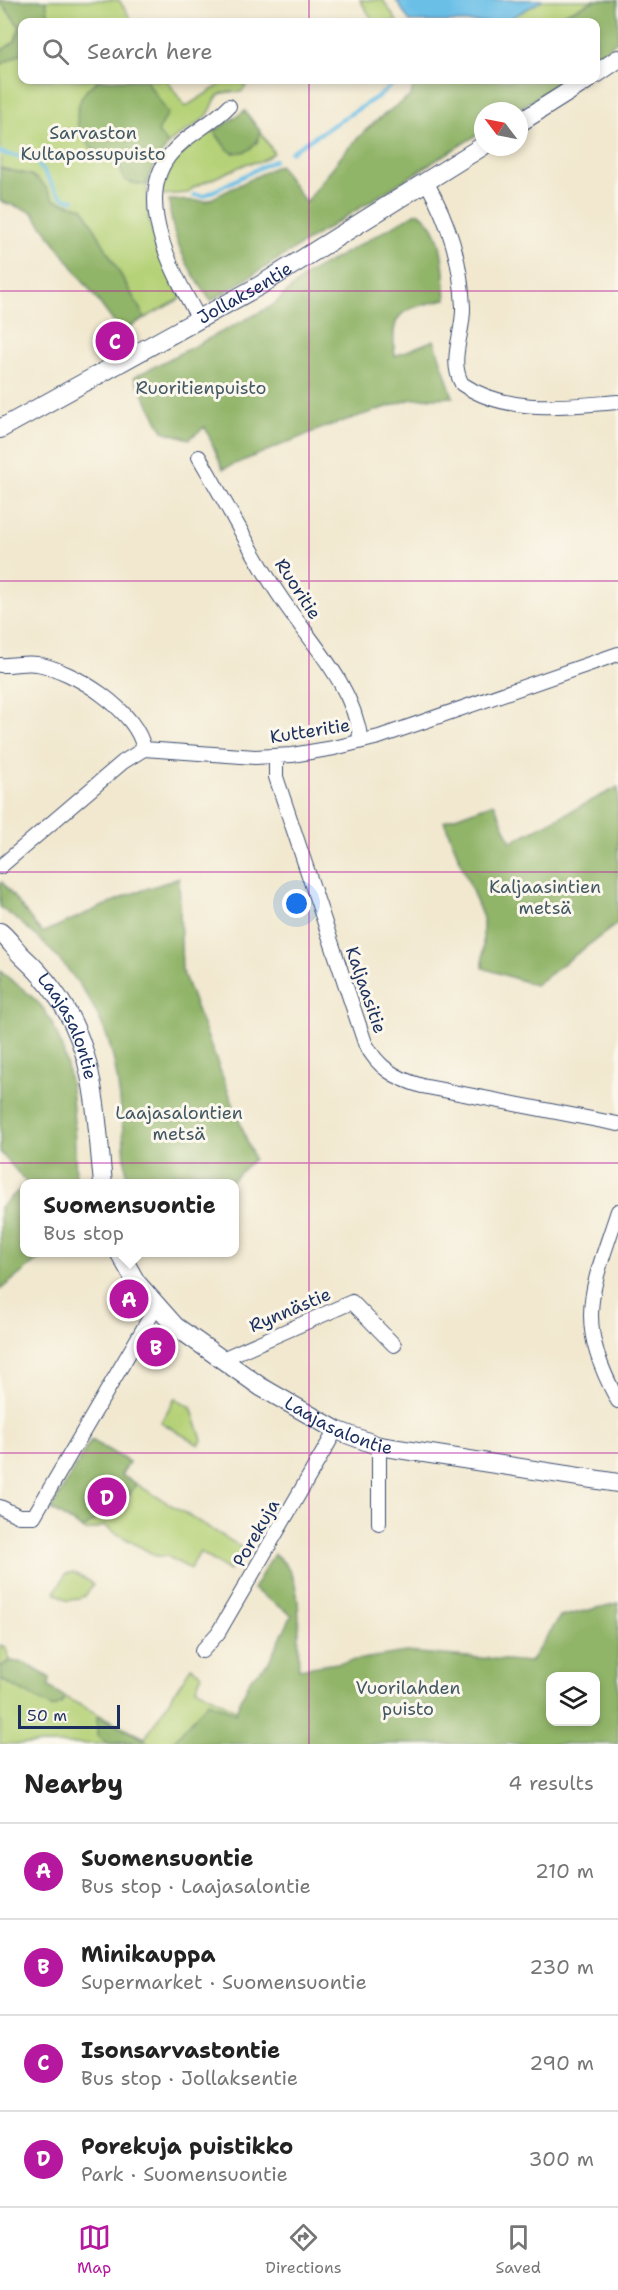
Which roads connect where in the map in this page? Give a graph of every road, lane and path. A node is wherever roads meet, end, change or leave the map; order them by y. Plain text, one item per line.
1 (618, 59) edge
2 (600, 71) edge
3 (580, 84) edge
4 (228, 106) dead end
5 (528, 117) edge
6 (474, 152) edge
7 (427, 183) junction
8 (199, 319) junction
9 (618, 402) edge
10 (0, 429) edge
11 (199, 457) dead end
12 (618, 654) edge
13 (0, 665) edge
14 (361, 741) junction
15 (144, 749) junction
16 (276, 756) junction
17 (0, 867) edge
18 (0, 933) edge
19 (9, 950) edge
20 (618, 1124) edge
21 (102, 1179) edge
22 (618, 1211) edge
23 (121, 1257) edge
24 (156, 1307) junction
25 (394, 1345) dead end
26 (220, 1360) junction
27 (618, 1401) edge
28 (336, 1430) junction
29 (379, 1446) junction
30 (618, 1483) edge
31 (0, 1507) edge
32 (379, 1523) dead end
33 (202, 1651) dead end

1 - 2 main road
3 - 5 main road
4 - 8 street
6 - 7 main road, Jollaksentie
7 - 8 main road, Jollaksentie
7 - 9 street
8 - 10 main road, Jollaksentie
11 - 14 street, Ruoritie
12 - 14 street, Kutteritie
13 - 15 street
14 - 16 street, Kutteritie
15 - 16 street, Kutteritie
15 - 17 street
16 - 20 street, Kaljaasitie
18 - 19 main road, Laajasalontie
19 - 21 main road, Laajasalontie
22 - 27 street
23 - 24 main road, Laajasalontie
24 - 26 main road, Laajasalontie
24 - 31 street
25 - 26 street, Rynnästie
26 - 28 main road, Laajasalontie
28 - 29 main road, Laajasalontie
28 - 33 street, Porekuja
29 - 30 main road, Laajasalontie
29 - 32 street

